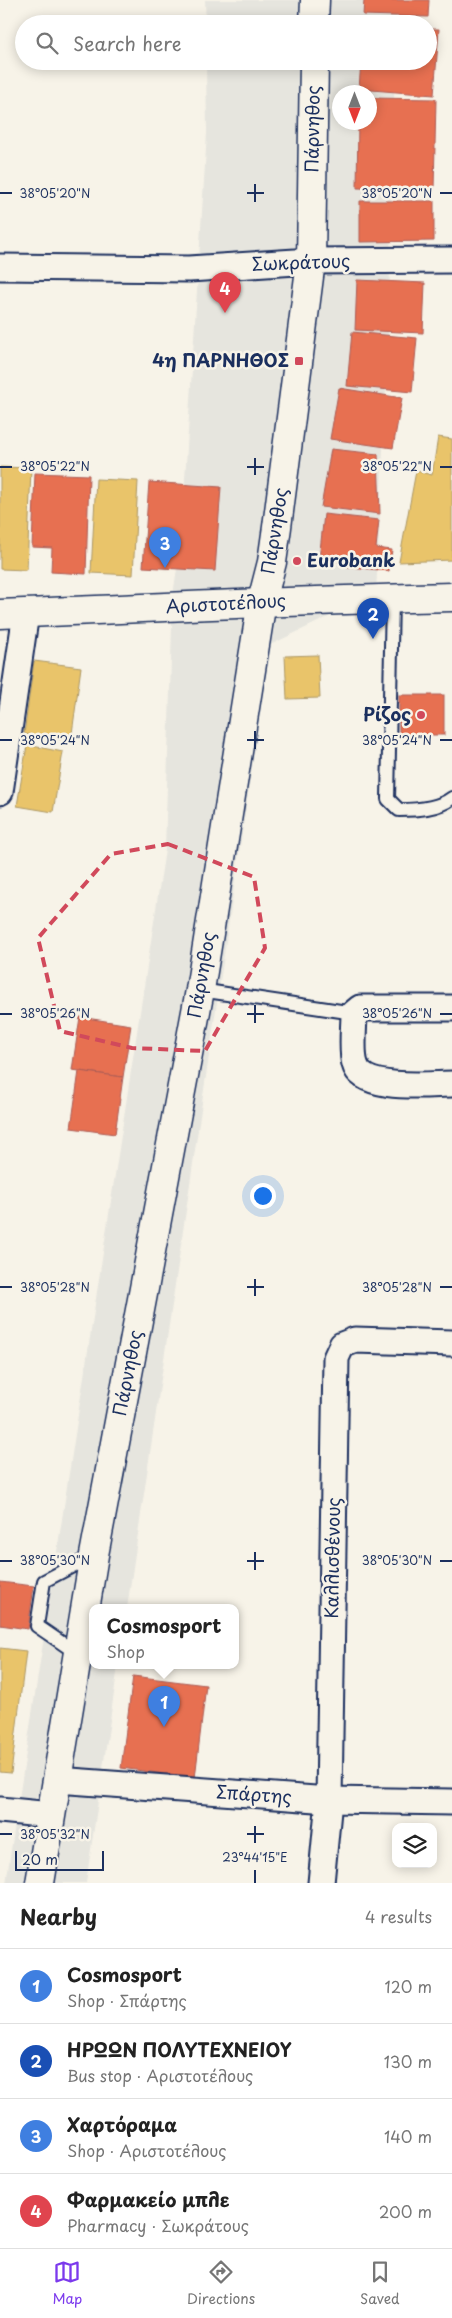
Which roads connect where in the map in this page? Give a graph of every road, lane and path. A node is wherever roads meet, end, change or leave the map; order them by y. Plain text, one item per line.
1 (315, 0) edge
2 (314, 15) edge
3 (314, 70) edge
4 (452, 260) edge
5 (311, 261) junction
6 (0, 268) edge
7 (452, 597) edge
8 (392, 598) junction
9 (262, 601) junction
10 (13, 613) edge
11 (0, 792) edge
12 (452, 798) edge
13 (200, 990) junction
14 (452, 1008) edge
15 (354, 1014) junction
16 (452, 1084) edge
17 (452, 1343) edge
18 (94, 1555) junction
19 (78, 1654) junction
20 (57, 1780) junction
21 (329, 1800) junction
22 (452, 1802) edge
23 (0, 1810) edge
24 (51, 1814) junction
25 (40, 1883) edge
26 (321, 1883) edge

1 - 2 main road
3 - 5 main road, Πάρνηθος
4 - 5 street, Σωκράτους
5 - 6 street, Σωκράτους
5 - 9 main road, Πάρνηθος
7 - 8 main road, Αριστοτέλους
8 - 9 main road, Αριστοτέλους
8 - 12 lane
9 - 10 main road, Αριστοτέλους
9 - 13 main road, Πάρνηθος
10 - 11 street
13 - 15 lane
13 - 18 main road, Πάρνηθος
14 - 15 street
15 - 16 street
17 - 21 street, Καλλισθένους
18 - 19 main road, Πάρνηθος
18 - 19 lane
19 - 20 main road, Πάρνηθος
20 - 21 street, Σπάρτης
20 - 24 main road, Πάρνηθος
21 - 22 street, Σπάρτης
21 - 26 street, Καλλισθένους
23 - 24 street
24 - 25 main road, Πάρνηθος

